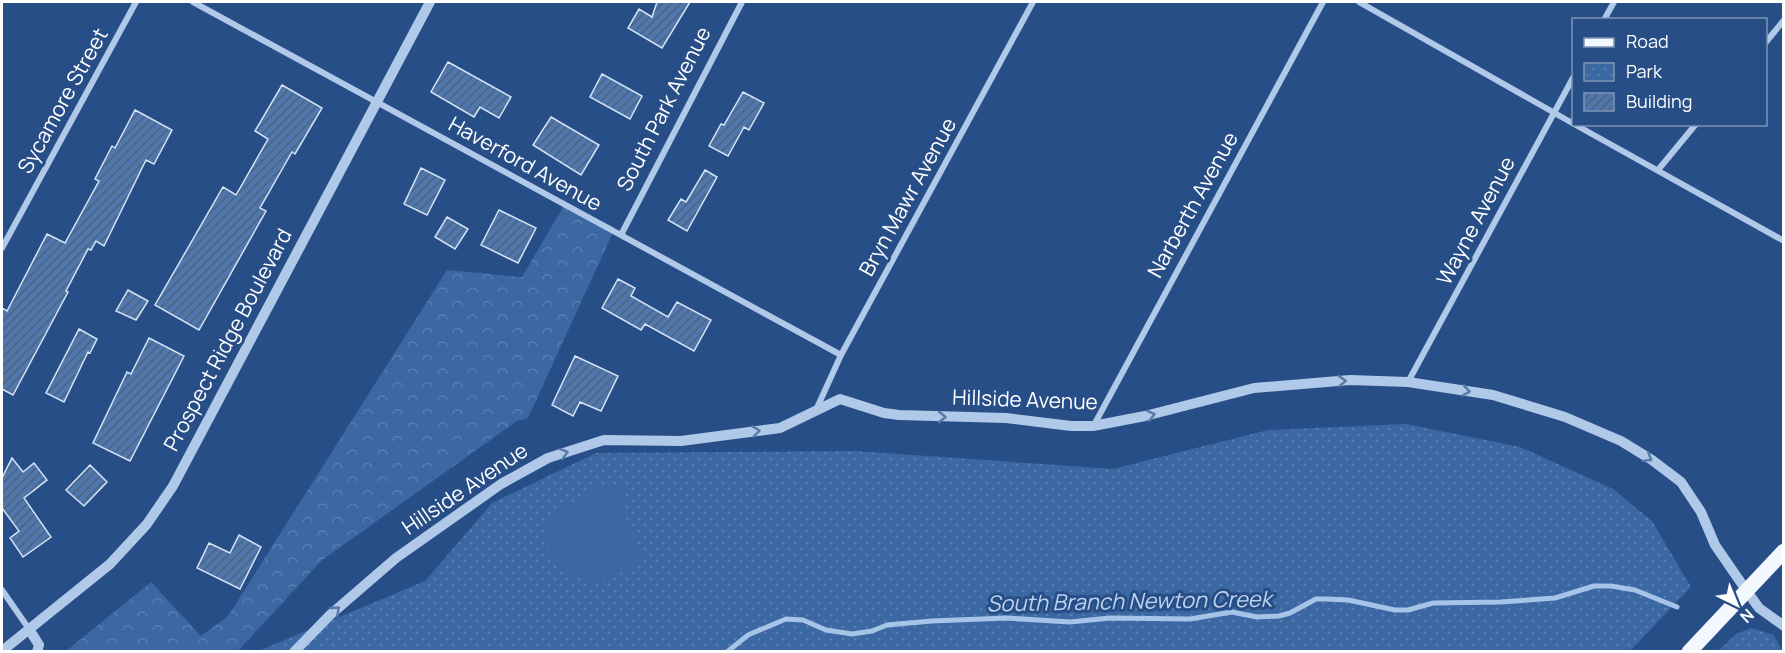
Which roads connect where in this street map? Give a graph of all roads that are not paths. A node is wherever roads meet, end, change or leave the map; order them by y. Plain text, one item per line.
1 (136, 2) edge
2 (193, 2) edge
3 (430, 2) edge
4 (742, 2) edge
5 (1033, 2) edge
6 (1323, 2) edge
7 (1359, 2) edge
8 (1614, 2) edge
9 (1605, 18) edge
10 (1784, 20) edge
11 (1767, 41) edge
12 (1572, 80) edge
13 (377, 102) junction
14 (1553, 113) junction
15 (1572, 123) edge
16 (1578, 126) edge
17 (1694, 126) edge
18 (1658, 170) junction
19 (621, 235) junction
20 (1784, 241) edge
21 (2, 248) edge
22 (841, 355) junction
23 (1408, 382) junction
24 (816, 411) junction
25 (1093, 426) junction
26 (1784, 551) edge
27 (2, 590) edge
28 (1746, 590) junction
29 (1784, 626) edge
30 (29, 629) junction
31 (2, 651) edge
32 (37, 651) edge
33 (294, 651) edge
34 (1689, 651) edge

1 - 21 street, Sycamore Street
2 - 13 street, Haverford Avenue
3 - 13 street, Prospect Ridge Boulevard
4 - 19 street, South Park Avenue
5 - 22 street, Bryn Mawr Avenue
6 - 25 street, Narberth Avenue
7 - 14 street
8 - 9 street
10 - 11 street
12 - 14 street, Wayne Avenue
13 - 19 street, Haverford Avenue
13 - 30 street, Prospect Ridge Boulevard
14 - 15 street
14 - 23 street, Wayne Avenue
16 - 18 street
17 - 18 street
18 - 20 street
19 - 22 street, Haverford Avenue
22 - 24 street, Bryn Mawr Avenue
25 -> 23 street, Hillside Avenue
23 -> 28 street, Hillside Avenue
24 -> 25 street, Hillside Avenue
33 -> 24 street, Hillside Avenue
26 - 28 main road
27 - 30 street
28 - 29 street, Hillside Avenue
28 - 34 main road
30 - 31 street, Prospect Ridge Boulevard
30 - 32 street

